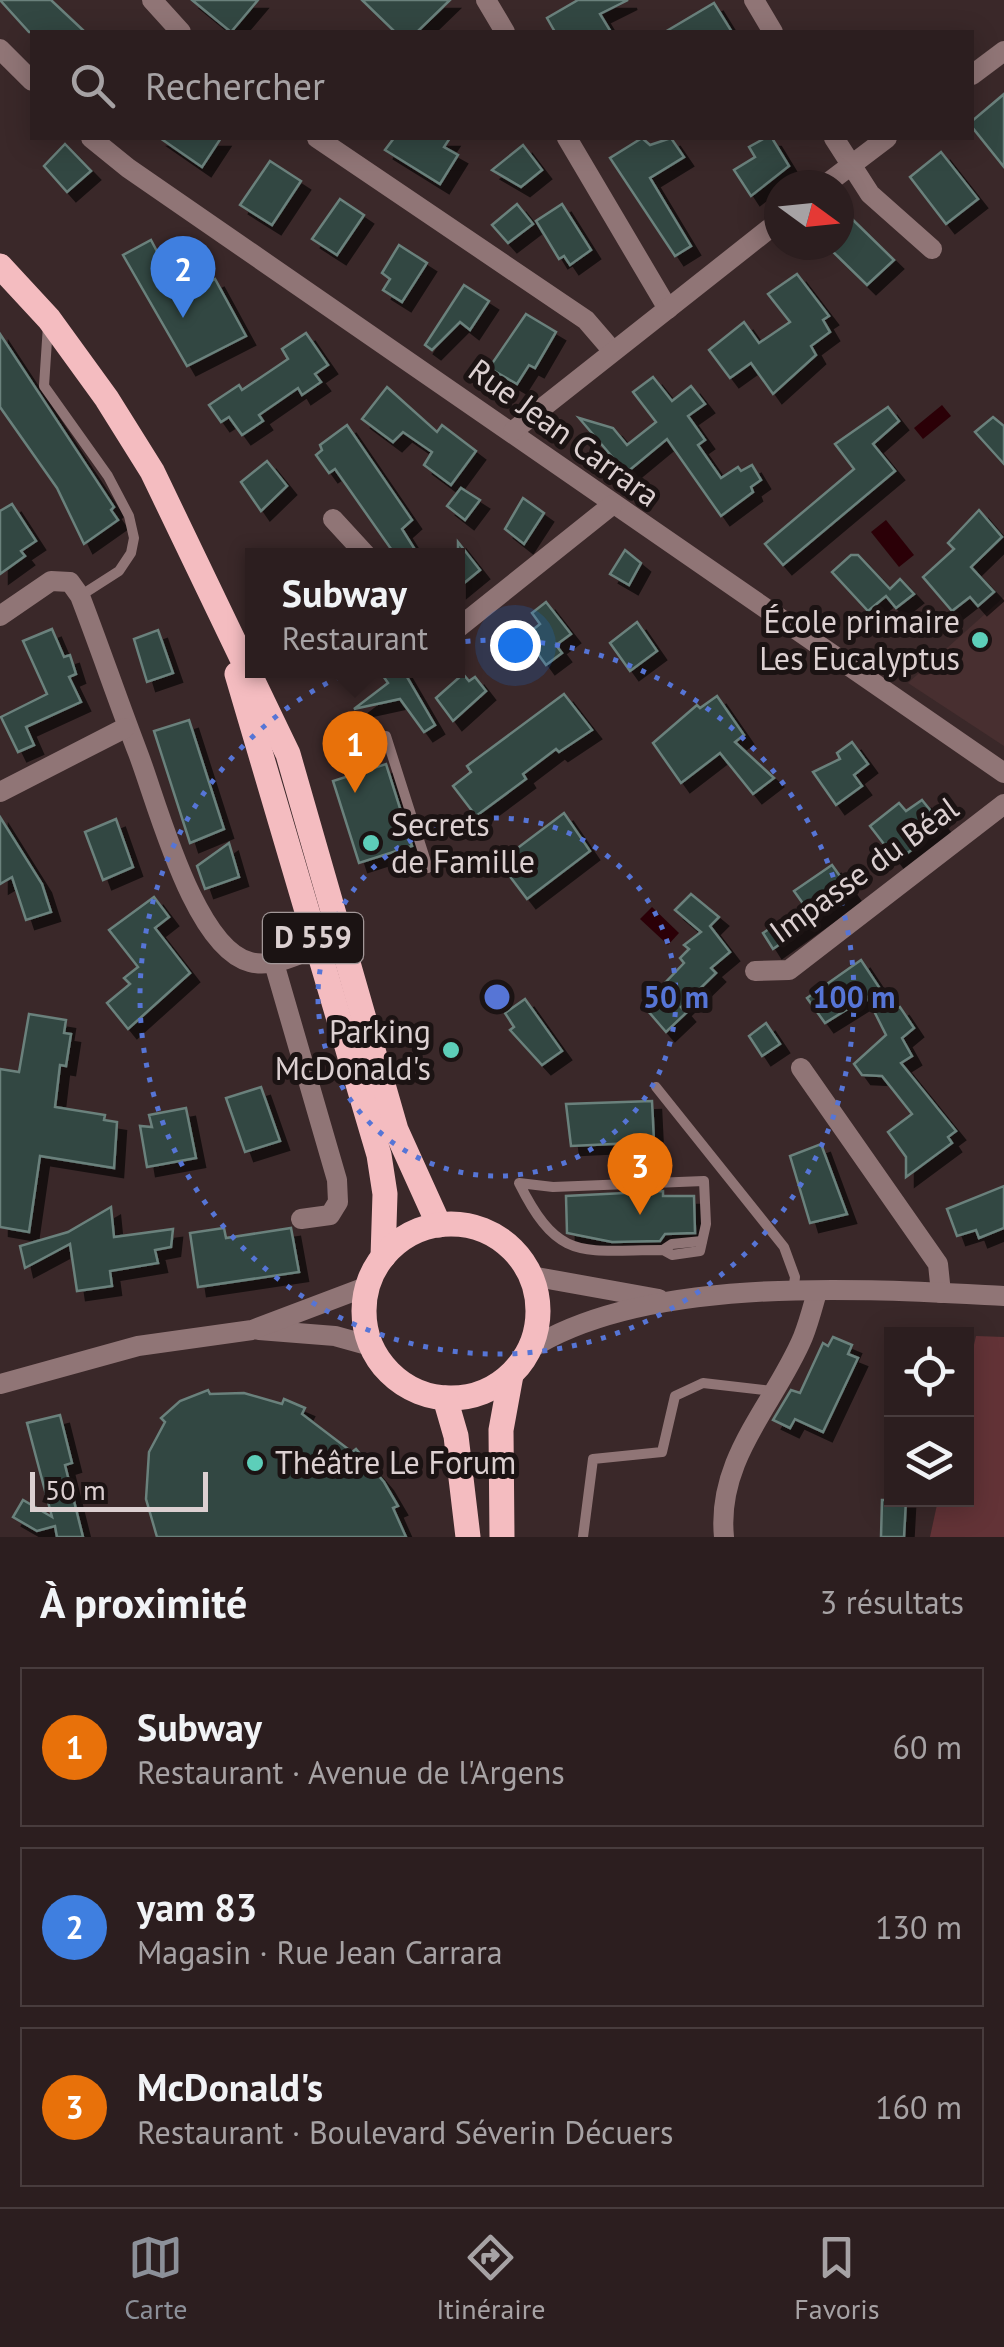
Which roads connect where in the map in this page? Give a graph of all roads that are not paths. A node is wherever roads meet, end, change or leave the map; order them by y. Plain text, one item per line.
1 (152, 0) edge
2 (486, 0) edge
3 (754, 0) edge
4 (179, 30) edge
5 (504, 30) edge
6 (771, 30) edge
7 (0, 50) edge
8 (1004, 50) edge
9 (974, 73) edge
10 (30, 80) edge
11 (93, 140) edge
12 (320, 140) edge
13 (567, 140) edge
14 (835, 140) edge
15 (884, 140) edge
16 (850, 165) junction
17 (844, 170) edge
18 (764, 233) edge
19 (932, 249) dead end
20 (0, 266) edge
21 (668, 309) junction
22 (49, 319) junction
23 (611, 349) junction
24 (513, 431) junction
25 (612, 505) junction
26 (332, 519) dead end
27 (359, 548) edge
28 (75, 589) junction
29 (0, 616) edge
30 (222, 621) junction
31 (465, 622) edge
32 (245, 667) edge
33 (250, 678) edge
34 (125, 728) junction
35 (386, 736) dead end
36 (1004, 773) edge
37 (0, 792) edge
38 (1004, 804) edge
39 (428, 868) dead end
40 (343, 938) junction
41 (316, 947) junction
42 (274, 963) junction
43 (755, 971) dead end
44 (801, 1068) dead end
45 (656, 1086) dead end
46 (301, 1219) dead end
47 (439, 1224) junction
48 (664, 1250) joint
49 (383, 1256) junction
50 (531, 1276) junction
51 (368, 1286) junction
52 (818, 1292) junction
53 (793, 1293) junction
54 (941, 1293) junction
55 (1004, 1296) edge
56 (666, 1301) junction
57 (252, 1330) junction
58 (371, 1346) junction
59 (530, 1350) junction
60 (511, 1375) junction
61 (0, 1384) edge
62 (772, 1391) junction
63 (445, 1398) junction
64 (468, 1537) edge
65 (502, 1537) edge
66 (582, 1537) edge
67 (724, 1537) edge

1 - 4 street
2 - 5 street
3 - 6 street
7 - 10 street
8 - 9 street
11 - 24 street, Rue Jean Carrara
12 - 23 street
13 - 21 street
14 - 16 street
15 - 16 street
16 - 17 street
16 - 19 street
18 - 21 street
20 - 22 main road, D 559
21 - 23 street
22 - 28 lane
22 - 30 main road, D 559
23 - 24 street
24 - 25 street, Rue Jean Carrara
25 - 31 street
25 - 36 street, Rue Jean Carrara
26 - 27 street
28 - 29 street
28 - 34 street
30 - 32 main road, D 559
30 - 41 main road, D 559
33 - 40 main road, D 559
34 - 37 street
34 - 42 street
35 - 39 lane
38 - 43 street, Impasse du Béal
40 - 41 street
40 - 47 main road, D 559
41 - 42 street
41 - 49 main road, D 559
42 - 46 street
44 - 54 street
45 - 53 lane
47 - 49 main road
47 - 50 main road
48 - 48 lane
49 - 51 main road
50 - 56 street
50 - 59 main road
51 - 57 street
51 - 58 main road
52 - 53 street
52 - 54 street
52 - 62 street
53 - 56 street
54 - 55 street
56 - 59 street
57 - 58 street
57 - 61 street
58 - 63 main road
59 - 60 main road
60 - 63 main road
60 - 65 main road
62 - 66 lane
62 - 67 street
63 - 64 main road

